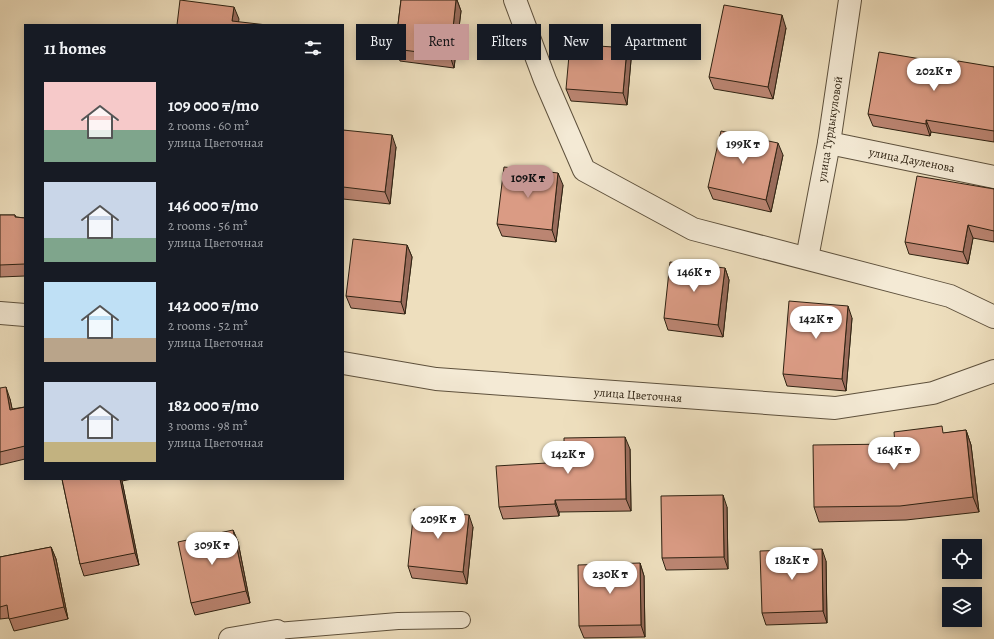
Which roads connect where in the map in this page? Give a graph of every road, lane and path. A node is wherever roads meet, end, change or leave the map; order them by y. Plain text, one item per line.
1 (515, 0) edge
2 (850, 0) edge
3 (829, 144) junction
4 (994, 176) edge
5 (807, 258) junction
6 (0, 313) edge
7 (24, 315) edge
8 (994, 317) edge
9 (344, 363) edge
10 (994, 371) edge
11 (462, 620) dead end
12 (273, 635) edge
13 (230, 639) edge

1 - 5 street
2 - 3 street, улица Турдыкуловой
3 - 4 street, улица Дауленова
3 - 5 street, улица Турдыкуловой
5 - 8 street
6 - 7 street
9 - 10 street, улица Цветочная
11 - 12 lane
12 - 13 street

